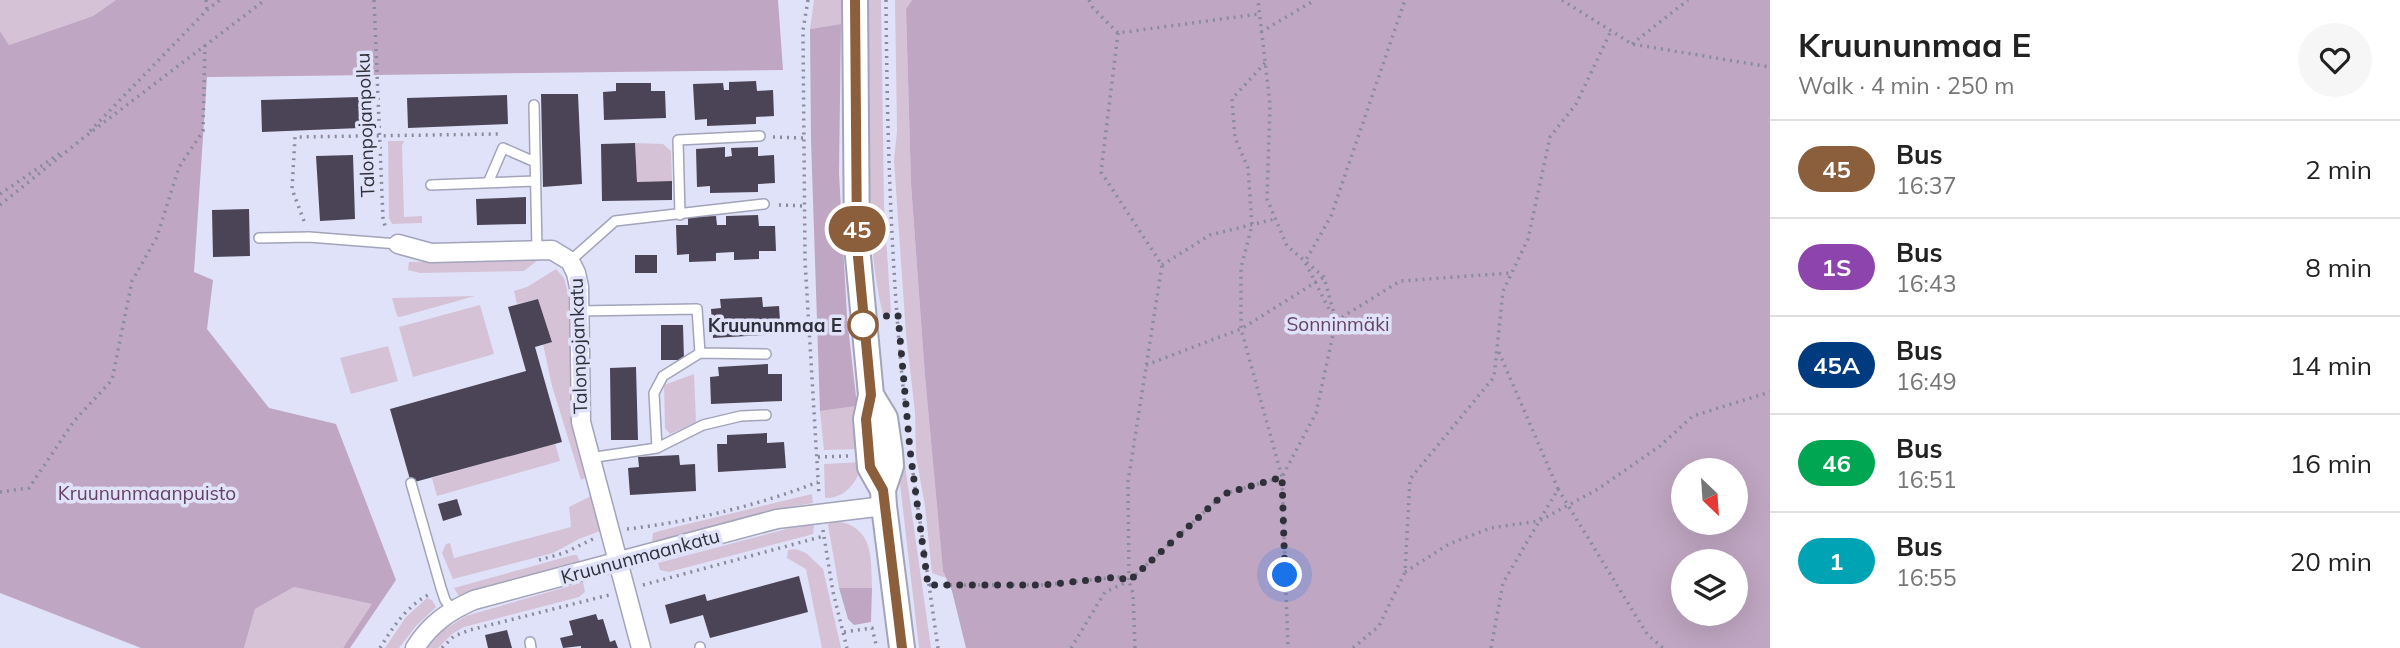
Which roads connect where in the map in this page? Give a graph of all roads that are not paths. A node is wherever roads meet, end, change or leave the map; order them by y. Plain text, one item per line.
1 (855, 0) edge
2 (534, 105) dead end
3 (760, 136) road end
4 (535, 162) junction
5 (535, 181) junction
6 (488, 183) junction
7 (431, 185) dead end
8 (764, 204) road end
9 (680, 215) junction
10 (259, 238) dead end
11 (398, 244) joint
12 (537, 249) junction
13 (570, 261) junction
14 (579, 312) junction
15 (700, 353) junction
16 (766, 354) dead end
17 (766, 415) dead end
18 (657, 448) junction
19 (589, 458) junction
20 (411, 483) dead end
21 (884, 498) junction
22 (618, 561) junction
23 (452, 610) junction
24 (415, 648) edge
25 (640, 648) edge
26 (902, 648) edge

1 - 21 main road
2 - 4 lane
3 - 9 lane
4 - 5 lane
4 - 6 lane
5 - 6 lane
5 - 12 lane
6 - 7 lane
8 - 9 lane
9 - 13 lane
10 - 11 lane
11 - 12 street, Talonpojankatu
12 - 13 street, Talonpojankatu
13 - 14 street, Talonpojankatu
14 - 15 lane
14 - 19 street, Talonpojankatu
15 - 16 lane
15 - 18 lane
17 - 18 lane
18 - 19 lane
19 - 22 street, Talonpojankatu
20 - 23 lane
21 - 22 street, Kruununmaankatu
21 - 26 main road
22 - 23 street, Kruununmaankatu
22 - 25 street, Talonpojankatu
23 - 24 street, Kruununmaankatu

